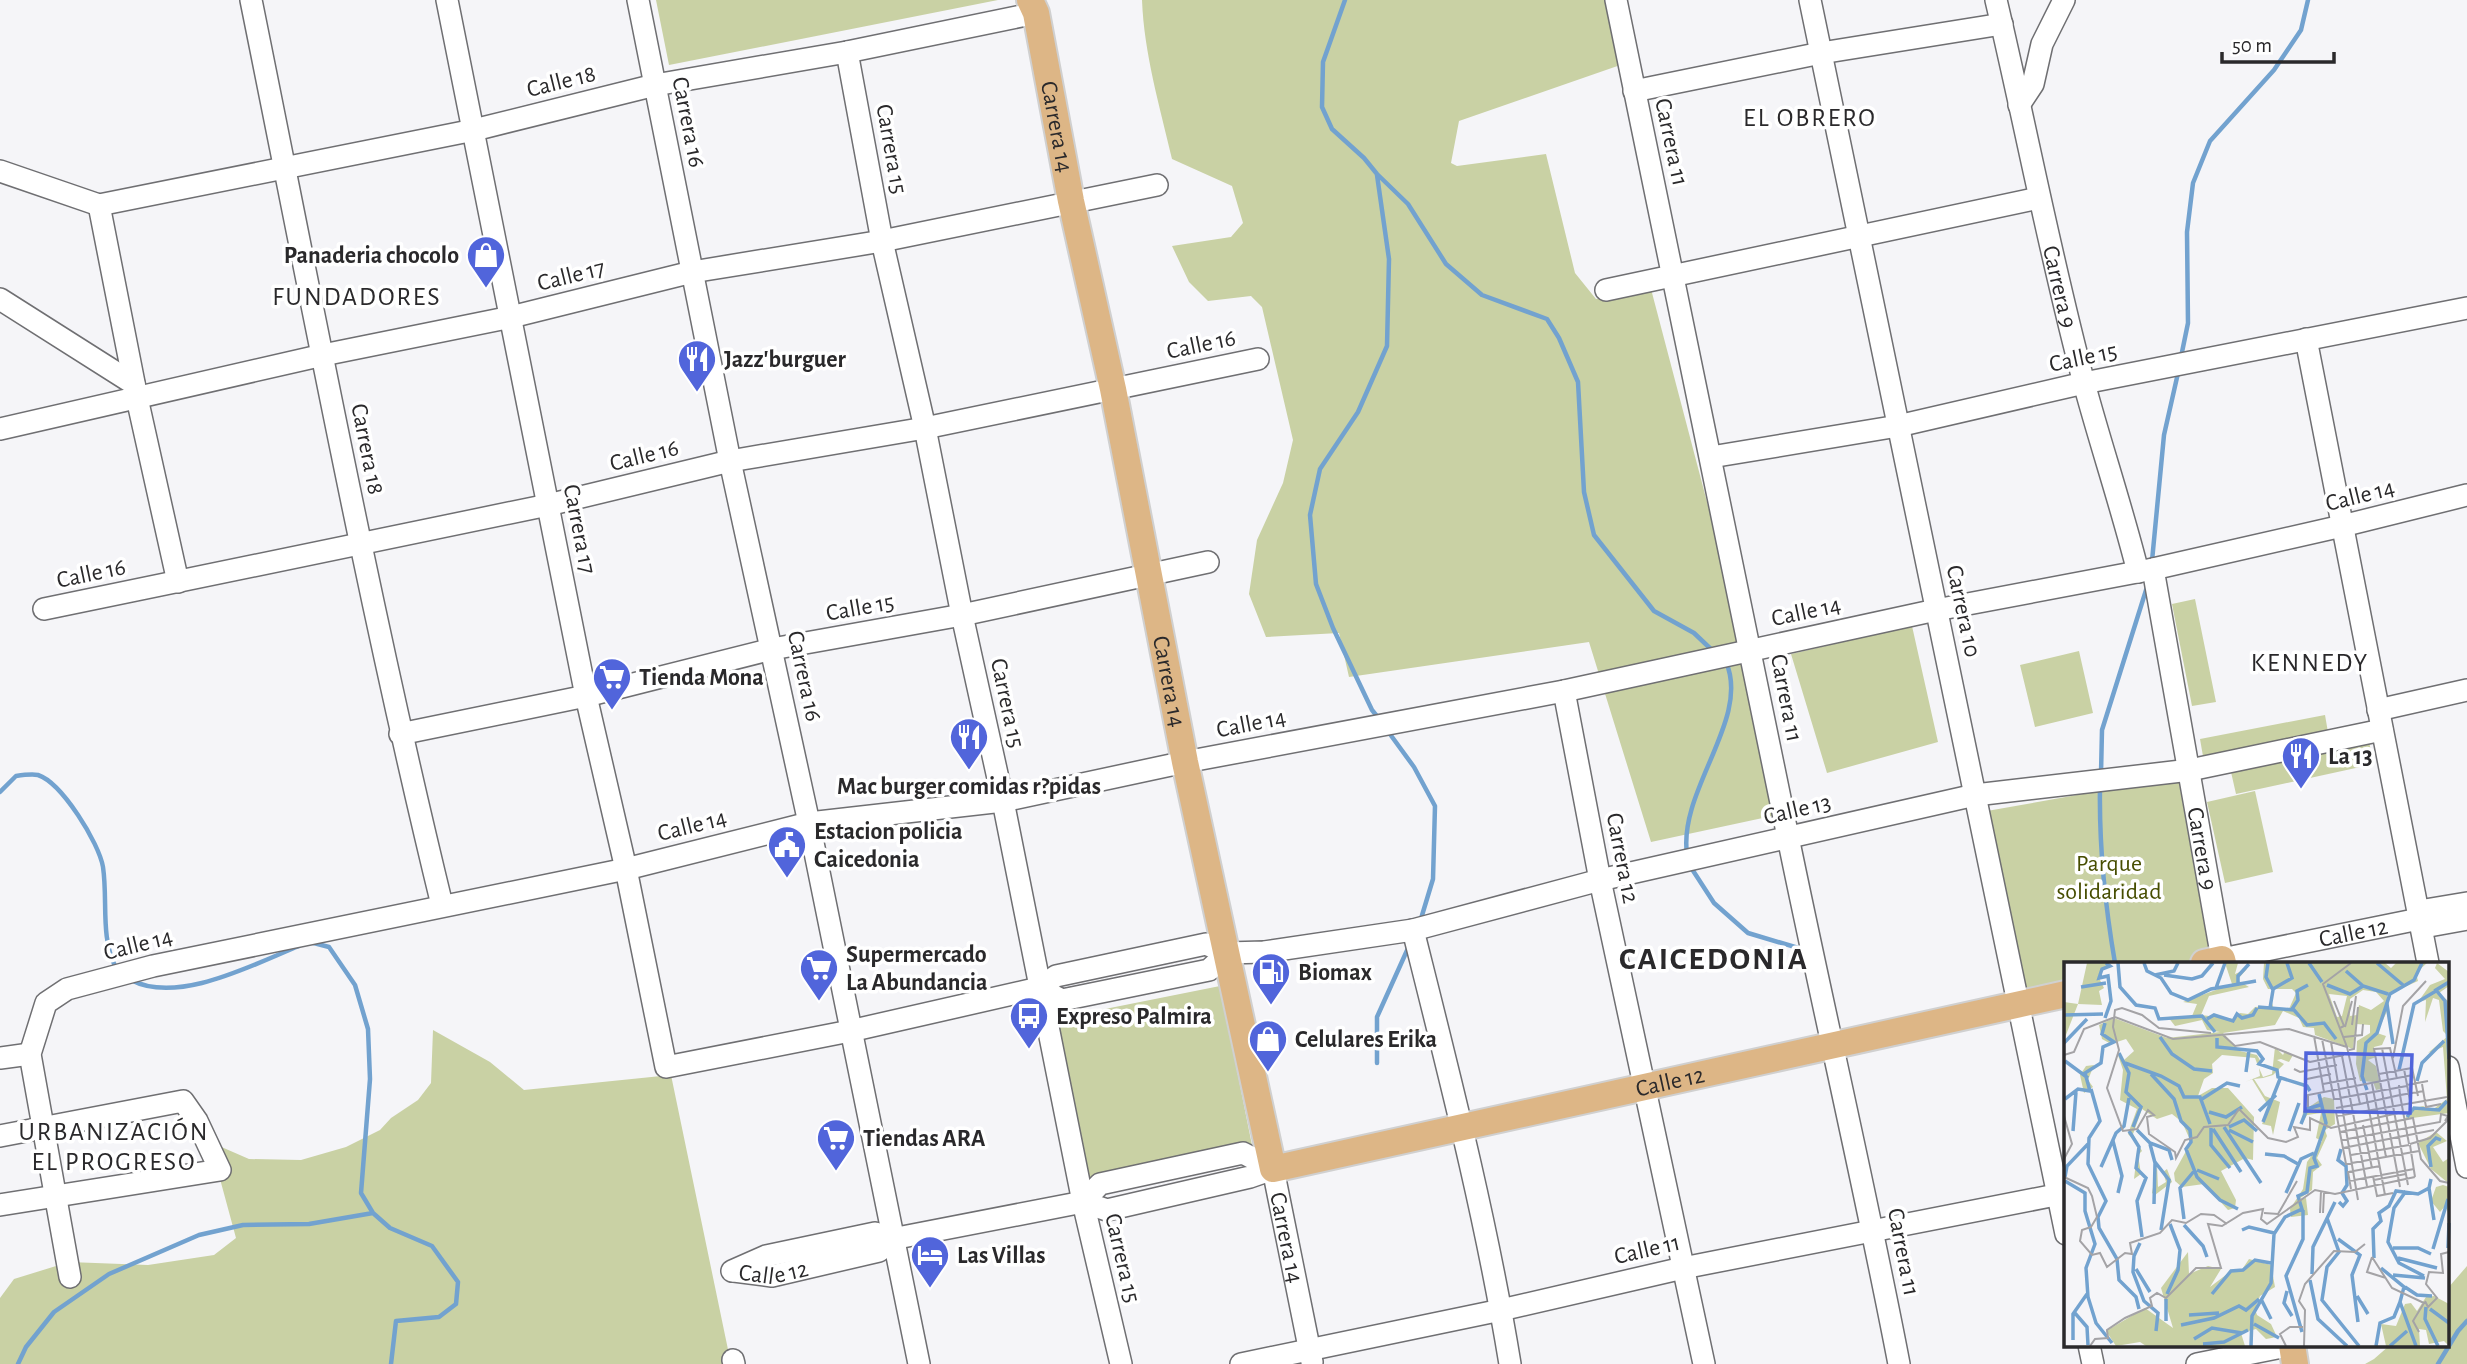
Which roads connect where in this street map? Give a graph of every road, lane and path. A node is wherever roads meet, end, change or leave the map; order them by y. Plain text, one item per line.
1 (251, 0) edge
2 (447, 0) edge
3 (638, 0) edge
4 (1616, 0) edge
5 (1810, 0) edge
6 (1996, 0) edge
7 (2064, 0) edge
8 (1033, 7) edge
9 (2002, 24) junction
10 (847, 52) junction
11 (1821, 52) junction
12 (655, 85) junction
13 (1634, 91) junction
14 (2019, 105) junction
15 (474, 130) junction
16 (285, 167) junction
17 (0, 171) edge
18 (1157, 185) dead end
19 (2039, 198) junction
20 (1071, 201) junction
21 (99, 205) junction
22 (1859, 236) junction
23 (882, 241) junction
24 (692, 272) junction
25 (1673, 276) junction
26 (1606, 290) dead end
27 (0, 299) edge
28 (2467, 308) edge
29 (511, 317) junction
30 (2306, 339) junction
31 (323, 355) junction
32 (1258, 359) dead end
33 (2084, 383) junction
34 (1112, 389) junction
35 (136, 391) junction
36 (1898, 426) junction
37 (925, 428) junction
38 (0, 429) edge
39 (1711, 457) junction
40 (730, 461) junction
41 (2467, 495) edge
42 (548, 505) junction
43 (2342, 526) junction
44 (360, 544) junction
45 (1208, 562) dead end
46 (2146, 570) junction
47 (1149, 575) junction
48 (178, 582) junction
49 (44, 609) dead end
50 (1937, 610) junction
51 (962, 615) junction
52 (772, 649) junction
53 (1751, 649) junction
54 (2467, 690) edge
55 (1564, 691) junction
56 (586, 696) junction
57 (2380, 720) junction
58 (400, 734) junction
59 (1185, 762) junction
60 (2190, 770) junction
61 (1975, 795) junction
62 (1003, 801) junction
63 (809, 823) junction
64 (1788, 838) junction
65 (626, 869) junction
66 (1600, 880) junction
67 (2467, 903) edge
68 (442, 905) junction
69 (2419, 919) junction
70 (2467, 919) edge
71 (1413, 930) junction
72 (1227, 953) junction
73 (2216, 962) edge
74 (2428, 962) edge
75 (1039, 988) junction
76 (2064, 994) edge
77 (2019, 1004) junction
78 (850, 1031) junction
79 (1833, 1045) junction
80 (30, 1054) junction
81 (0, 1058) edge
82 (666, 1067) joint
83 (2450, 1079) edge
84 (1645, 1087) junction
85 (2457, 1119) edge
86 (1462, 1127) junction
87 (42, 1130) junction
88 (0, 1136) edge
89 (2467, 1167) edge
90 (1273, 1169) junction
91 (2062, 1194) edge
92 (54, 1195) junction
93 (1083, 1202) junction
94 (0, 1205) edge
95 (2064, 1214) edge
96 (1874, 1231) junction
97 (892, 1239) junction
98 (1683, 1268) junction
99 (70, 1277) dead end
100 (1501, 1310) junction
101 (2089, 1346) edge
102 (2287, 1346) edge
103 (2292, 1346) edge
104 (1311, 1357) edge
105 (919, 1364) edge
106 (1121, 1364) edge
107 (1241, 1364) edge
108 (1510, 1364) edge
109 (1704, 1364) edge
110 (1899, 1364) edge
111 (2093, 1364) edge
112 (2197, 1364) edge
113 (2295, 1364) edge

1 - 16 street, Carrera 18
2 - 15 street, Carrera 17
3 - 12 street, Carrera 16
4 - 13 street, Carrera 11
5 - 11 street, Carrera 10
6 - 9 street, Carrera 9
7 - 14 street
8 - 10 street, Calle 18
8 - 20 main road, Carrera 14
9 - 11 street
9 - 14 street, Carrera 9
10 - 12 street, Calle 18
10 - 23 street, Carrera 15
11 - 13 street
11 - 22 street, Carrera 10
12 - 15 street, Calle 18
12 - 24 street, Carrera 16
13 - 25 street, Carrera 11
14 - 19 street, Carrera 9
15 - 16 street, Calle 18
15 - 29 street, Carrera 17
16 - 21 street, Calle 18
16 - 31 street, Carrera 18
17 - 21 street
18 - 20 street, Calle 17
19 - 22 street
19 - 33 street, Carrera 9
20 - 23 street, Calle 17
20 - 34 main road, Carrera 14
21 - 35 street
22 - 25 street
22 - 36 street, Carrera 10
23 - 24 street, Calle 17
23 - 37 street, Carrera 15
24 - 29 street, Calle 17
24 - 40 street, Carrera 16
25 - 26 street
25 - 39 street, Carrera 11
27 - 35 street
28 - 30 street, Calle 15
29 - 31 street, Calle 17
29 - 42 street, Carrera 17
30 - 33 street, Calle 15
30 - 43 street
31 - 35 street, Calle 17
31 - 44 street, Carrera 18
32 - 34 street, Calle 16
33 - 36 street, Calle 15
33 - 46 street, Carrera 9
34 - 37 street, Calle 16
34 - 47 main road, Carrera 14
35 - 38 street, Calle 17
35 - 48 street
36 - 39 street, Calle 15
36 - 50 street, Carrera 10
37 - 40 street, Calle 16
37 - 51 street, Carrera 15
39 - 53 street, Carrera 11
40 - 42 street, Calle 16
40 - 52 street, Carrera 16
41 - 43 street, Calle 14
42 - 44 street, Calle 16
42 - 56 street, Carrera 17
43 - 46 street, Calle 14
43 - 57 street
44 - 48 street, Calle 16
44 - 58 street, Carrera 18
45 - 47 street, Calle 15
46 - 50 street, Calle 14
46 - 60 street, Carrera 9
47 - 51 street, Calle 15
47 - 59 main road, Carrera 14
48 - 49 street, Calle 16
50 - 53 street, Calle 14
50 - 61 street, Carrera 10
51 - 52 street, Calle 15
51 - 62 street, Carrera 15
52 - 56 street, Calle 15
52 - 63 street, Carrera 16
53 - 55 street, Calle 14
53 - 64 street, Carrera 11
54 - 57 street, Calle 13
55 - 59 street, Calle 14
55 - 66 street, Carrera 12
56 - 58 street, Calle 15
56 - 65 street, Carrera 17
57 - 60 street, Calle 13
57 - 69 street
58 - 68 street, Carrera 18
59 - 62 street, Calle 14
59 - 72 main road, Carrera 14
60 - 61 street, Calle 13
60 - 73 street, Carrera 9
61 - 64 street, Calle 13
61 - 77 street, Carrera 10
62 - 63 street, Calle 14
62 - 75 street, Carrera 15
63 - 65 street, Calle 14
63 - 78 street, Carrera 16
64 - 66 street, Calle 13
64 - 79 street, Carrera 11
65 - 68 street, Calle 14
65 - 82 street, Carrera 17
66 - 71 street, Calle 13
66 - 84 street, Carrera 12
67 - 69 street, Calle 12
68 - 80 street, Calle 14
69 - 70 street, Calle 12
69 - 73 street, Calle 12
69 - 74 street
71 - 72 street, Calle 13
71 - 86 street
72 - 75 street, Calle 13
72 - 90 main road, Carrera 14
75 - 78 street, Calle 13
75 - 93 street, Carrera 15
76 - 77 main road, Calle 12
77 - 79 main road, Calle 12
77 - 91 street, Carrera 10
78 - 82 street, Calle 13
78 - 97 street, Carrera 16
79 - 84 main road, Calle 12
79 - 96 street, Carrera 11
80 - 81 street
80 - 87 street
83 - 85 street
84 - 86 main road, Calle 12
84 - 98 street, Carrera 12
85 - 89 street
86 - 90 main road, Calle 12
86 - 100 street
87 - 88 street
87 - 92 street
87 - 92 street
90 - 93 street, Calle 12
90 - 104 street, Carrera 14
91 - 95 street, Carrera 10
91 - 96 street, Calle 11
92 - 94 street
92 - 99 street
93 - 97 street, Calle 12
93 - 106 street, Carrera 15
96 - 98 street, Calle 11
96 - 110 street, Carrera 11
97 - 97 street, Calle 12
97 - 105 street, Carrera 16
98 - 100 street, Calle 11
98 - 109 street, Carrera 12
100 - 104 street, Calle 11
100 - 108 street
101 - 111 street
102 - 112 street
103 - 113 main road
104 - 107 street, Calle 11

